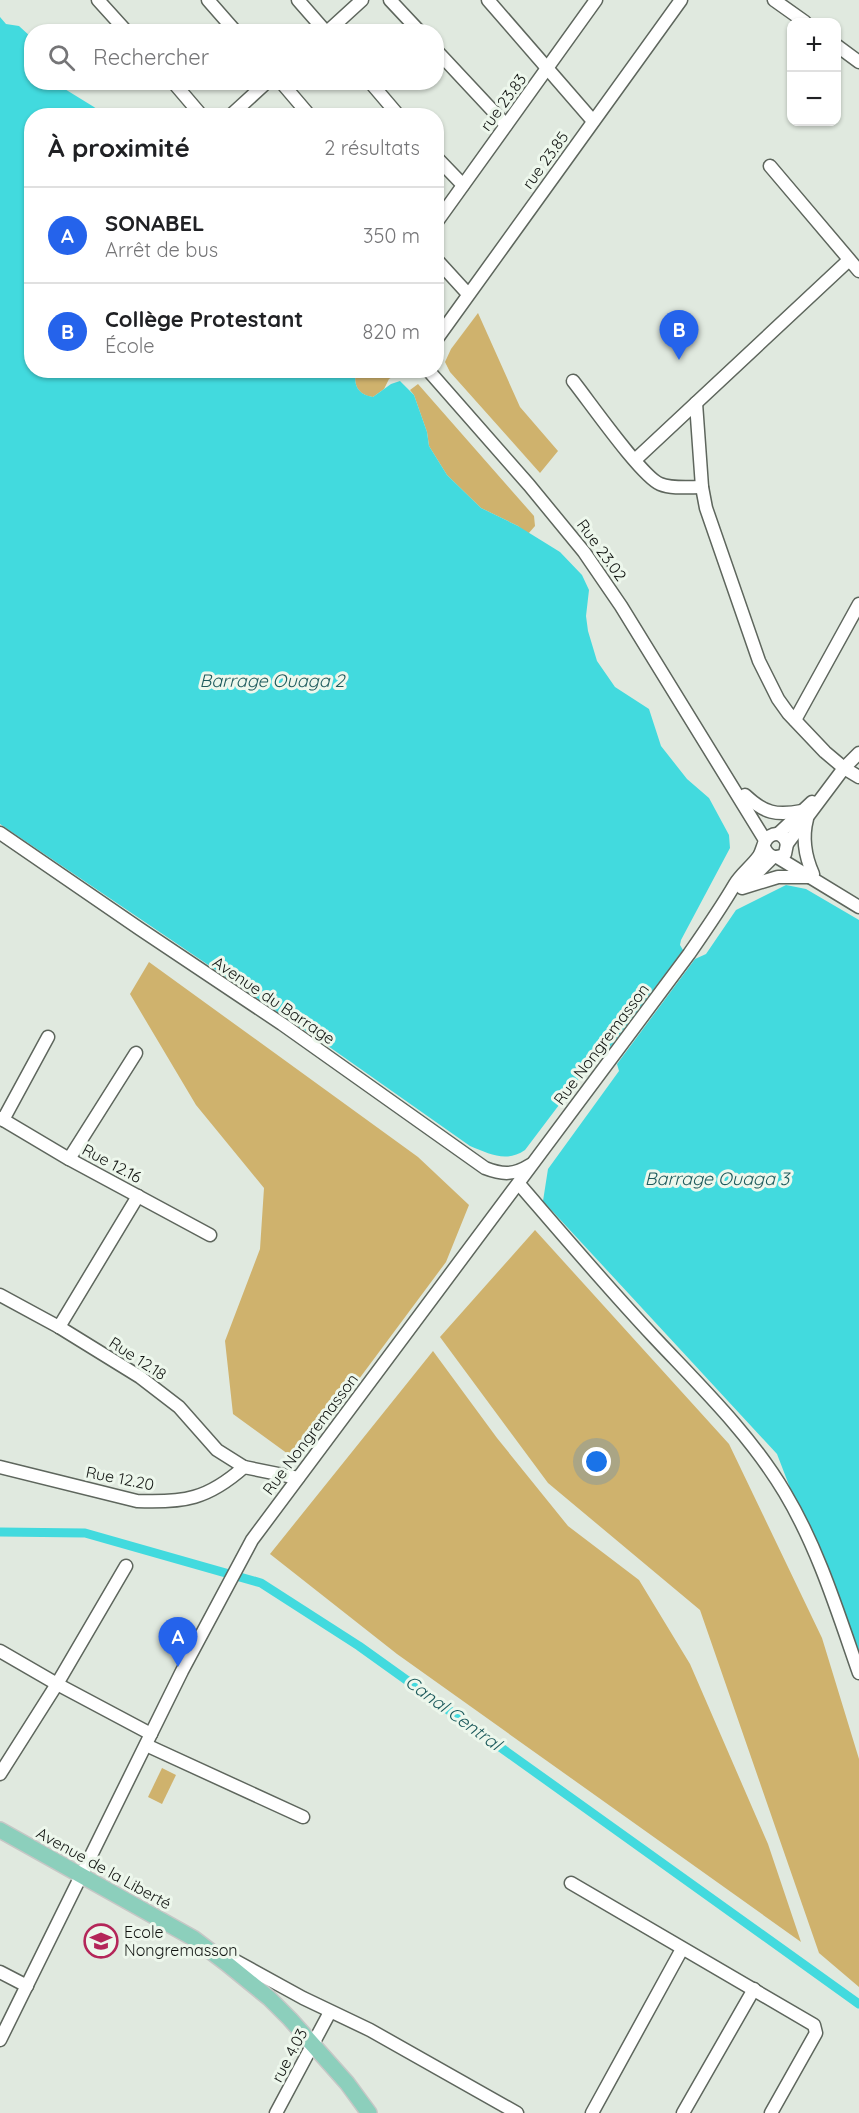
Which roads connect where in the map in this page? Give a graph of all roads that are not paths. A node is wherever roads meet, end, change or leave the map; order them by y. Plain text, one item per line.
1 (98, 0) edge
2 (208, 0) edge
3 (298, 0) edge
4 (362, 0) edge
5 (390, 0) edge
6 (488, 0) edge
7 (681, 0) edge
8 (590, 2) edge
9 (780, 2) edge
10 (800, 18) edge
11 (120, 24) edge
12 (229, 24) edge
13 (319, 24) edge
14 (335, 24) edge
15 (412, 24) edge
16 (841, 48) edge
17 (444, 59) edge
18 (859, 62) edge
19 (548, 68) junction
20 (180, 90) edge
21 (258, 90) edge
22 (289, 90) edge
23 (377, 90) edge
24 (195, 108) edge
25 (239, 108) edge
26 (303, 108) edge
27 (392, 108) edge
28 (593, 121) junction
29 (506, 125) junction
30 (444, 165) edge
31 (770, 166) dead end
32 (463, 185) junction
33 (444, 212) edge
34 (849, 260) junction
35 (444, 268) edge
36 (859, 271) edge
37 (468, 294) junction
38 (444, 328) edge
39 (435, 378) edge
40 (573, 381) dead end
41 (696, 403) junction
42 (635, 460) junction
43 (702, 487) junction
44 (859, 604) edge
45 (795, 720) junction
46 (859, 753) edge
47 (723, 768) junction
48 (844, 768) junction
49 (859, 777) edge
50 (745, 795) junction
51 (805, 814) junction
52 (0, 833) edge
53 (771, 839) junction
54 (787, 846) junction
55 (775, 857) junction
56 (811, 875) junction
57 (742, 888) junction
58 (729, 897) junction
59 (859, 907) edge
60 (48, 1037) dead end
61 (136, 1053) dead end
62 (2, 1119) edge
63 (69, 1159) junction
64 (533, 1164) junction
65 (519, 1184) junction
66 (138, 1196) junction
67 (210, 1235) dead end
68 (0, 1294) edge
69 (59, 1327) junction
70 (0, 1467) edge
71 (244, 1467) junction
72 (298, 1478) junction
73 (126, 1566) dead end
74 (0, 1651) edge
75 (859, 1673) edge
76 (57, 1684) junction
77 (149, 1739) junction
78 (0, 1774) edge
79 (303, 1817) dead end
80 (0, 1830) edge
81 (82, 1875) junction
82 (570, 1883) dead end
83 (193, 1938) junction
84 (682, 1949) junction
85 (0, 1972) edge
86 (27, 1986) junction
87 (754, 1989) junction
88 (330, 2012) junction
89 (0, 2040) edge
90 (314, 2044) junction
91 (509, 2111) edge
92 (276, 2113) edge
93 (369, 2113) edge
94 (592, 2113) edge
95 (683, 2113) edge
96 (771, 2113) edge

1 - 11 street
2 - 12 street
3 - 13 street
4 - 14 street
5 - 15 street
6 - 19 street
7 - 28 street, rue 23.85
8 - 19 street, rue 23.83
9 - 10 street
16 - 18 street
17 - 29 street
19 - 28 street
19 - 29 street, rue 23.83
20 - 24 street
21 - 25 street
22 - 26 street
23 - 27 street
28 - 37 street, rue 23.85
29 - 32 street, rue 23.83
30 - 32 street
31 - 34 street
32 - 33 street, rue 23.83
34 - 36 street
34 - 41 street
35 - 37 street
37 - 38 street, rue 23.85
39 - 47 street, Rue 23.02
40 - 42 street
41 - 42 street
41 - 43 street
42 - 43 street
43 - 45 street
44 - 45 street
45 - 48 street
46 - 48 street, Rue Nongremasson
47 - 50 street, Rue 23.02
47 - 53 street, Rue 23.02
48 - 49 street
48 - 51 street, Rue Nongremasson
50 - 51 street
50 - 53 street, Rue 23.02
51 - 53 street, Rue Nongremasson
51 - 54 street, Rue Nongremasson
51 - 56 street
52 - 64 street, Avenue du Barrage
53 - 54 street
53 - 55 street
53 - 58 street, Rue Nongremasson
54 - 55 street
54 - 56 street
55 - 56 street
55 - 57 street, Rue Nongremasson
56 - 57 street
56 - 59 street
57 - 58 street, Rue Nongremasson
58 - 64 street, Rue Nongremasson
60 - 62 street
61 - 63 street
62 - 63 street, Rue 12.16
63 - 66 street, Rue 12.16
64 - 65 street, Rue Nongremasson
65 - 72 street, Rue Nongremasson
65 - 75 street
66 - 67 street, Rue 12.16
66 - 69 street
68 - 69 street, Rue 12.18
69 - 71 street, Rue 12.18
70 - 71 street, Rue 12.20
71 - 72 street
72 - 77 street, Rue Nongremasson
73 - 76 street
74 - 76 street
76 - 77 street
76 - 78 street
77 - 79 street
77 - 81 street, Rue Nongremasson
80 - 81 main road, Avenue de la Liberté
81 - 83 main road, Avenue de la Liberté
81 - 86 street, Rue Nongremasson
82 - 84 street
83 - 88 street
83 - 90 main road, Avenue de la Liberté
84 - 87 street
84 - 94 street
85 - 86 street
86 - 89 street, Rue Nongremasson
87 - 95 street
87 - 96 street
88 - 90 street, rue 4.03
88 - 91 street
90 - 92 street, rue 4.03
90 - 93 main road, Avenue de la Liberté

